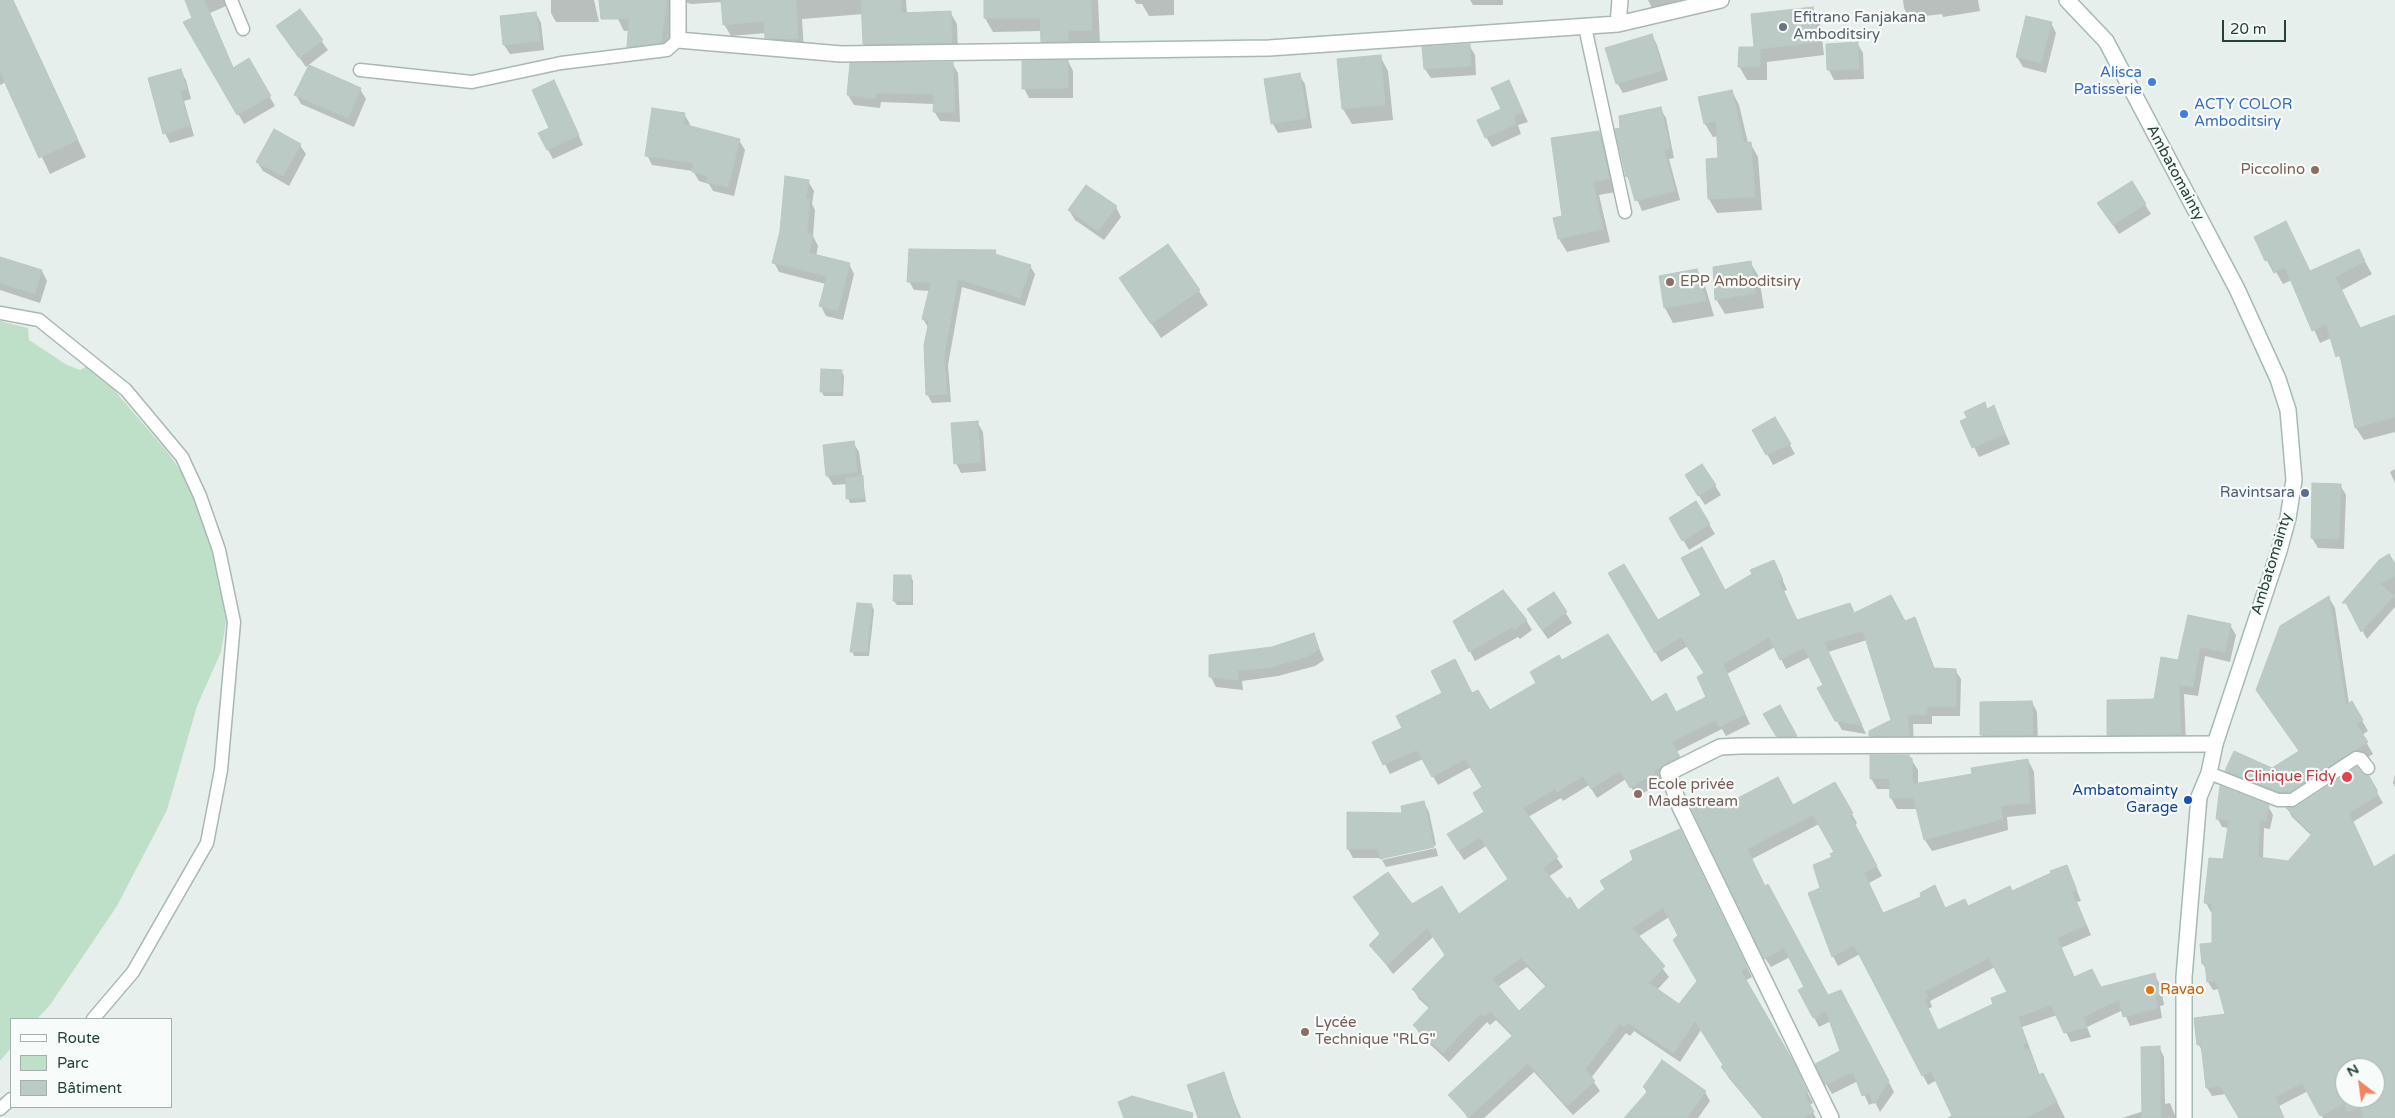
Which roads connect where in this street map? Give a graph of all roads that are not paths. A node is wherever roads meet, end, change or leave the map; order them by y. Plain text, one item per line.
1 (230, 0) edge
2 (678, 0) edge
3 (1620, 0) edge
4 (1721, 0) edge
5 (2067, 0) edge
6 (1618, 24) junction
7 (1585, 27) junction
8 (243, 29) dead end
9 (678, 40) junction
10 (360, 70) dead end
11 (1625, 212) dead end
12 (0, 313) edge
13 (2215, 744) junction
14 (2368, 768) dead end
15 (2209, 773) junction
16 (94, 1018) edge
17 (10, 1100) edge
18 (0, 1109) edge
19 (1831, 1118) edge
20 (2184, 1118) edge

1 - 8 lane
2 - 9 street
3 - 6 street
4 - 6 street
5 - 13 street, Ambatomainty
6 - 7 street
7 - 9 street
7 - 11 lane
9 - 10 lane
12 - 16 lane
13 - 15 street, Ambatomainty
13 - 19 street
14 - 15 lane
15 - 20 street, Ambatomainty
17 - 18 lane

